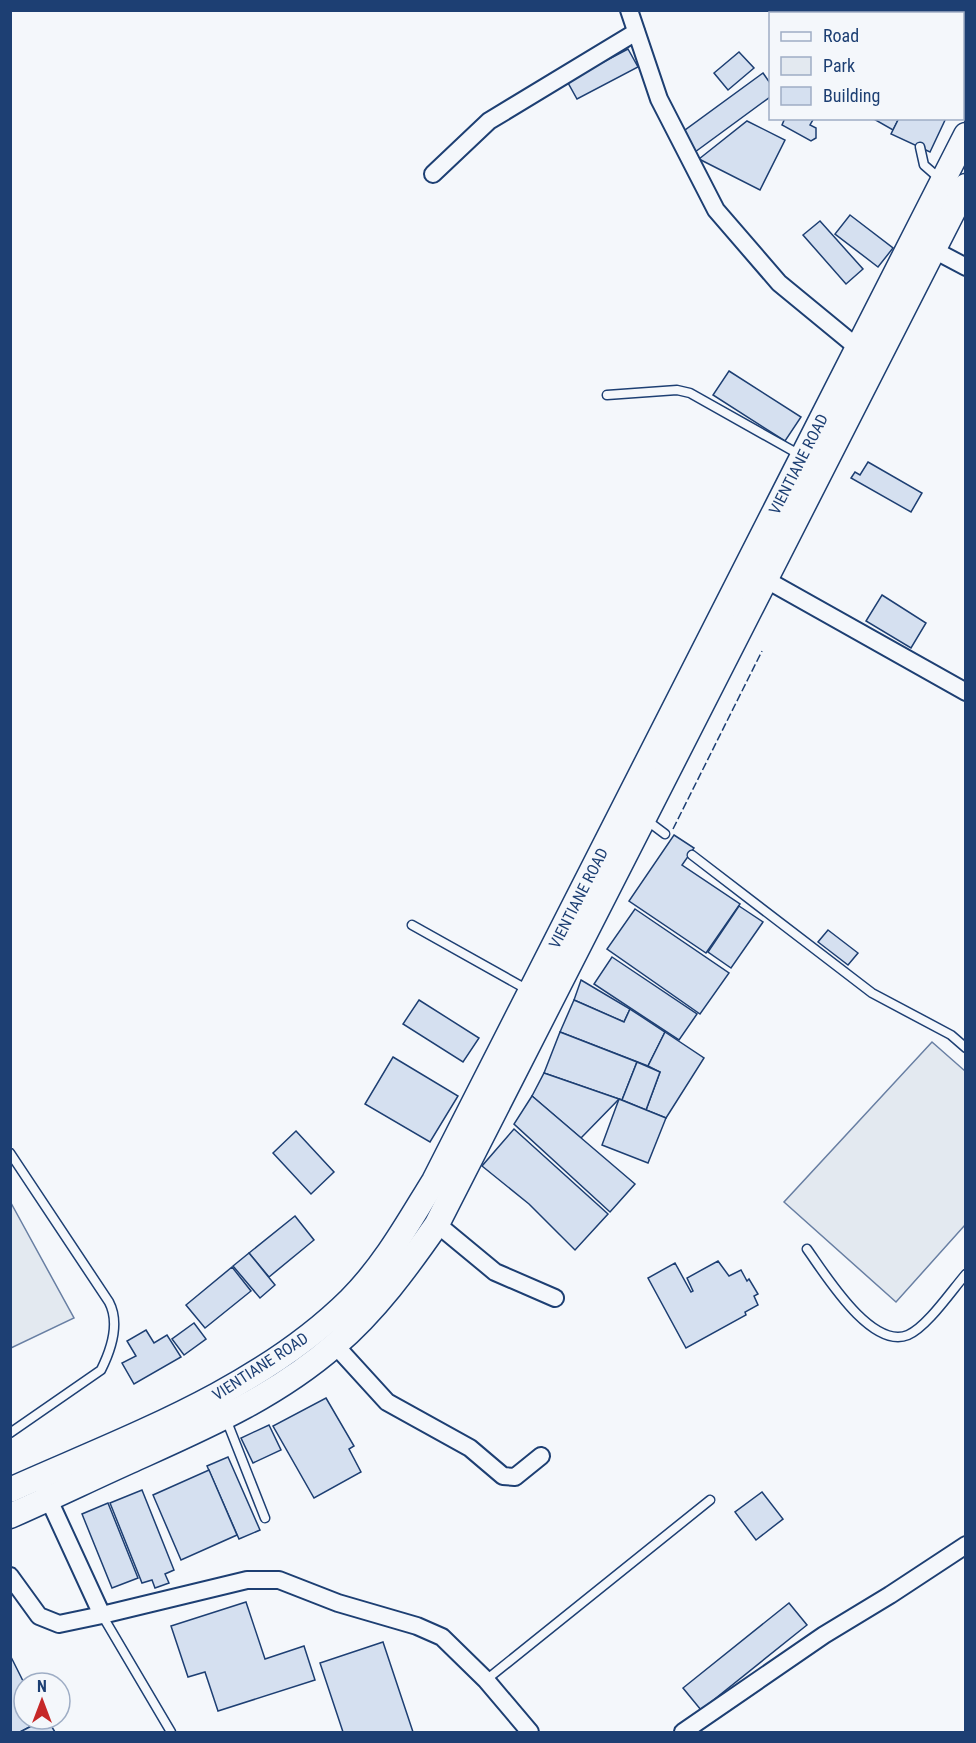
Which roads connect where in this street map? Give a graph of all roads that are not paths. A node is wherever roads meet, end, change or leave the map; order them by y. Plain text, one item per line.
1 (629, 10) edge
2 (636, 32) junction
3 (966, 135) edge
4 (920, 147) dead end
5 (433, 174) dead end
6 (959, 189) edge
7 (932, 249) junction
8 (966, 267) edge
9 (858, 348) junction
10 (607, 395) dead end
11 (802, 456) junction
12 (744, 568) junction
13 (766, 579) junction
14 (966, 692) edge
15 (644, 819) junction
16 (665, 834) dead end
17 (692, 855) dead end
18 (412, 926) dead end
19 (531, 992) junction
20 (966, 1048) edge
21 (10, 1153) edge
22 (14, 1166) edge
23 (437, 1224) junction
24 (807, 1249) dead end
25 (966, 1274) edge
26 (555, 1298) dead end
27 (335, 1345) junction
28 (226, 1418) junction
29 (10, 1433) edge
30 (541, 1456) dead end
31 (44, 1488) junction
32 (10, 1490) edge
33 (710, 1500) dead end
34 (10, 1516) edge
35 (265, 1518) dead end
36 (966, 1545) edge
37 (10, 1576) edge
38 (102, 1615) junction
39 (486, 1680) junction
40 (171, 1732) edge
41 (530, 1732) edge
42 (683, 1732) edge

1 - 2 street
2 - 5 street
2 - 9 street
3 - 6 main road, VIENTIANE ROAD
4 - 6 lane
6 - 7 main road
6 - 9 main road, VIENTIANE ROAD
7 - 8 street
7 - 13 main road
9 - 11 main road, VIENTIANE ROAD
10 - 11 lane
11 - 12 main road, VIENTIANE ROAD
12 - 13 street
12 - 19 main road, VIENTIANE ROAD
13 - 14 street
13 - 15 main road
15 - 16 lane
15 - 23 main road
17 - 20 lane
18 - 19 lane
19 - 31 main road, VIENTIANE ROAD
21 - 22 lane
22 - 29 lane
23 - 26 street
23 - 27 main road
24 - 25 lane
27 - 28 main road
27 - 30 street
28 - 31 main road
28 - 35 lane
31 - 32 main road, VIENTIANE ROAD
31 - 34 main road
31 - 38 street
33 - 39 lane
36 - 42 street
37 - 38 street
38 - 39 street
38 - 40 lane
39 - 41 street

